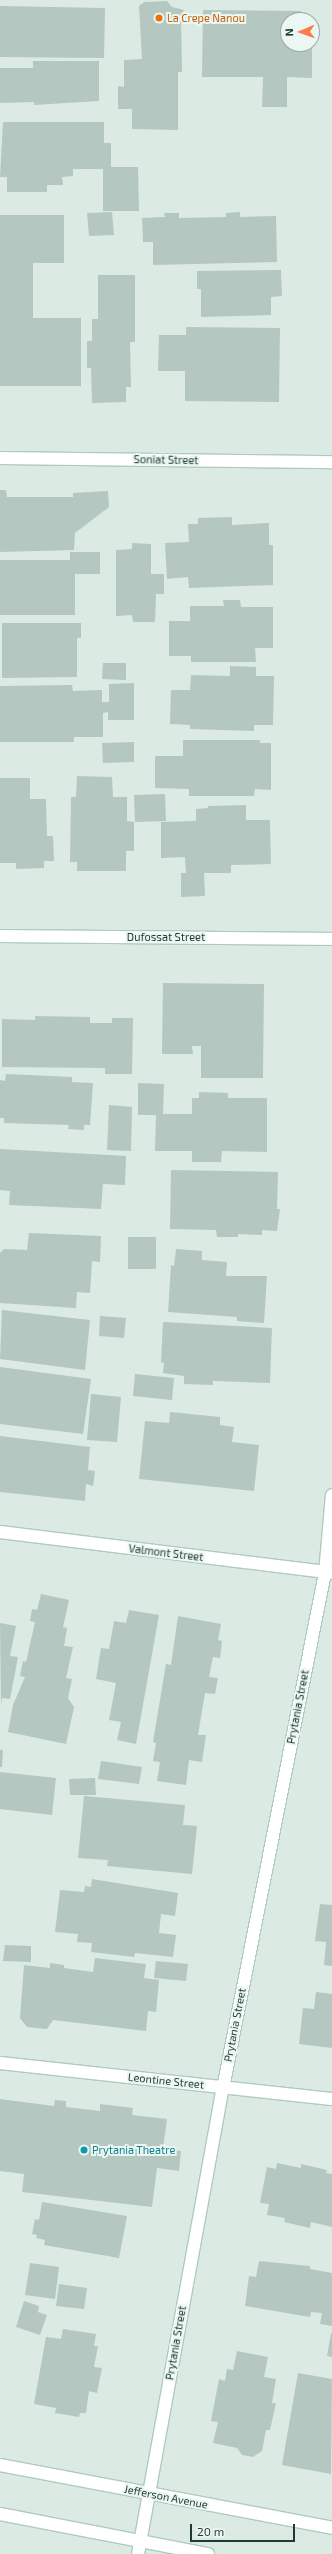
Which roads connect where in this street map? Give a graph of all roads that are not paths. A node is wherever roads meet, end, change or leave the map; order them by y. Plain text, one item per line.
1 (0, 458) edge
2 (332, 462) edge
3 (0, 936) edge
4 (332, 939) edge
5 (332, 1495) edge
6 (0, 1532) edge
7 (328, 1573) edge
8 (0, 2063) edge
9 (223, 2088) junction
10 (332, 2098) edge
11 (0, 2466) edge
12 (149, 2493) junction
13 (0, 2514) edge
14 (332, 2528) edge
15 (141, 2540) junction
16 (138, 2554) edge
17 (208, 2554) edge

1 - 2 street, Soniat Street
3 - 4 street, Dufossat Street
5 - 7 street, Prytania Street
6 - 7 street, Valmont Street
7 - 9 street, Prytania Street
8 - 9 street, Leontine Street
9 - 10 street, Leontine Street
9 - 12 street, Prytania Street
11 - 12 street, Jefferson Avenue
12 - 14 street, Jefferson Avenue
12 - 15 street, Prytania Street
13 - 15 street
15 - 16 street, Prytania Street
15 - 17 street

